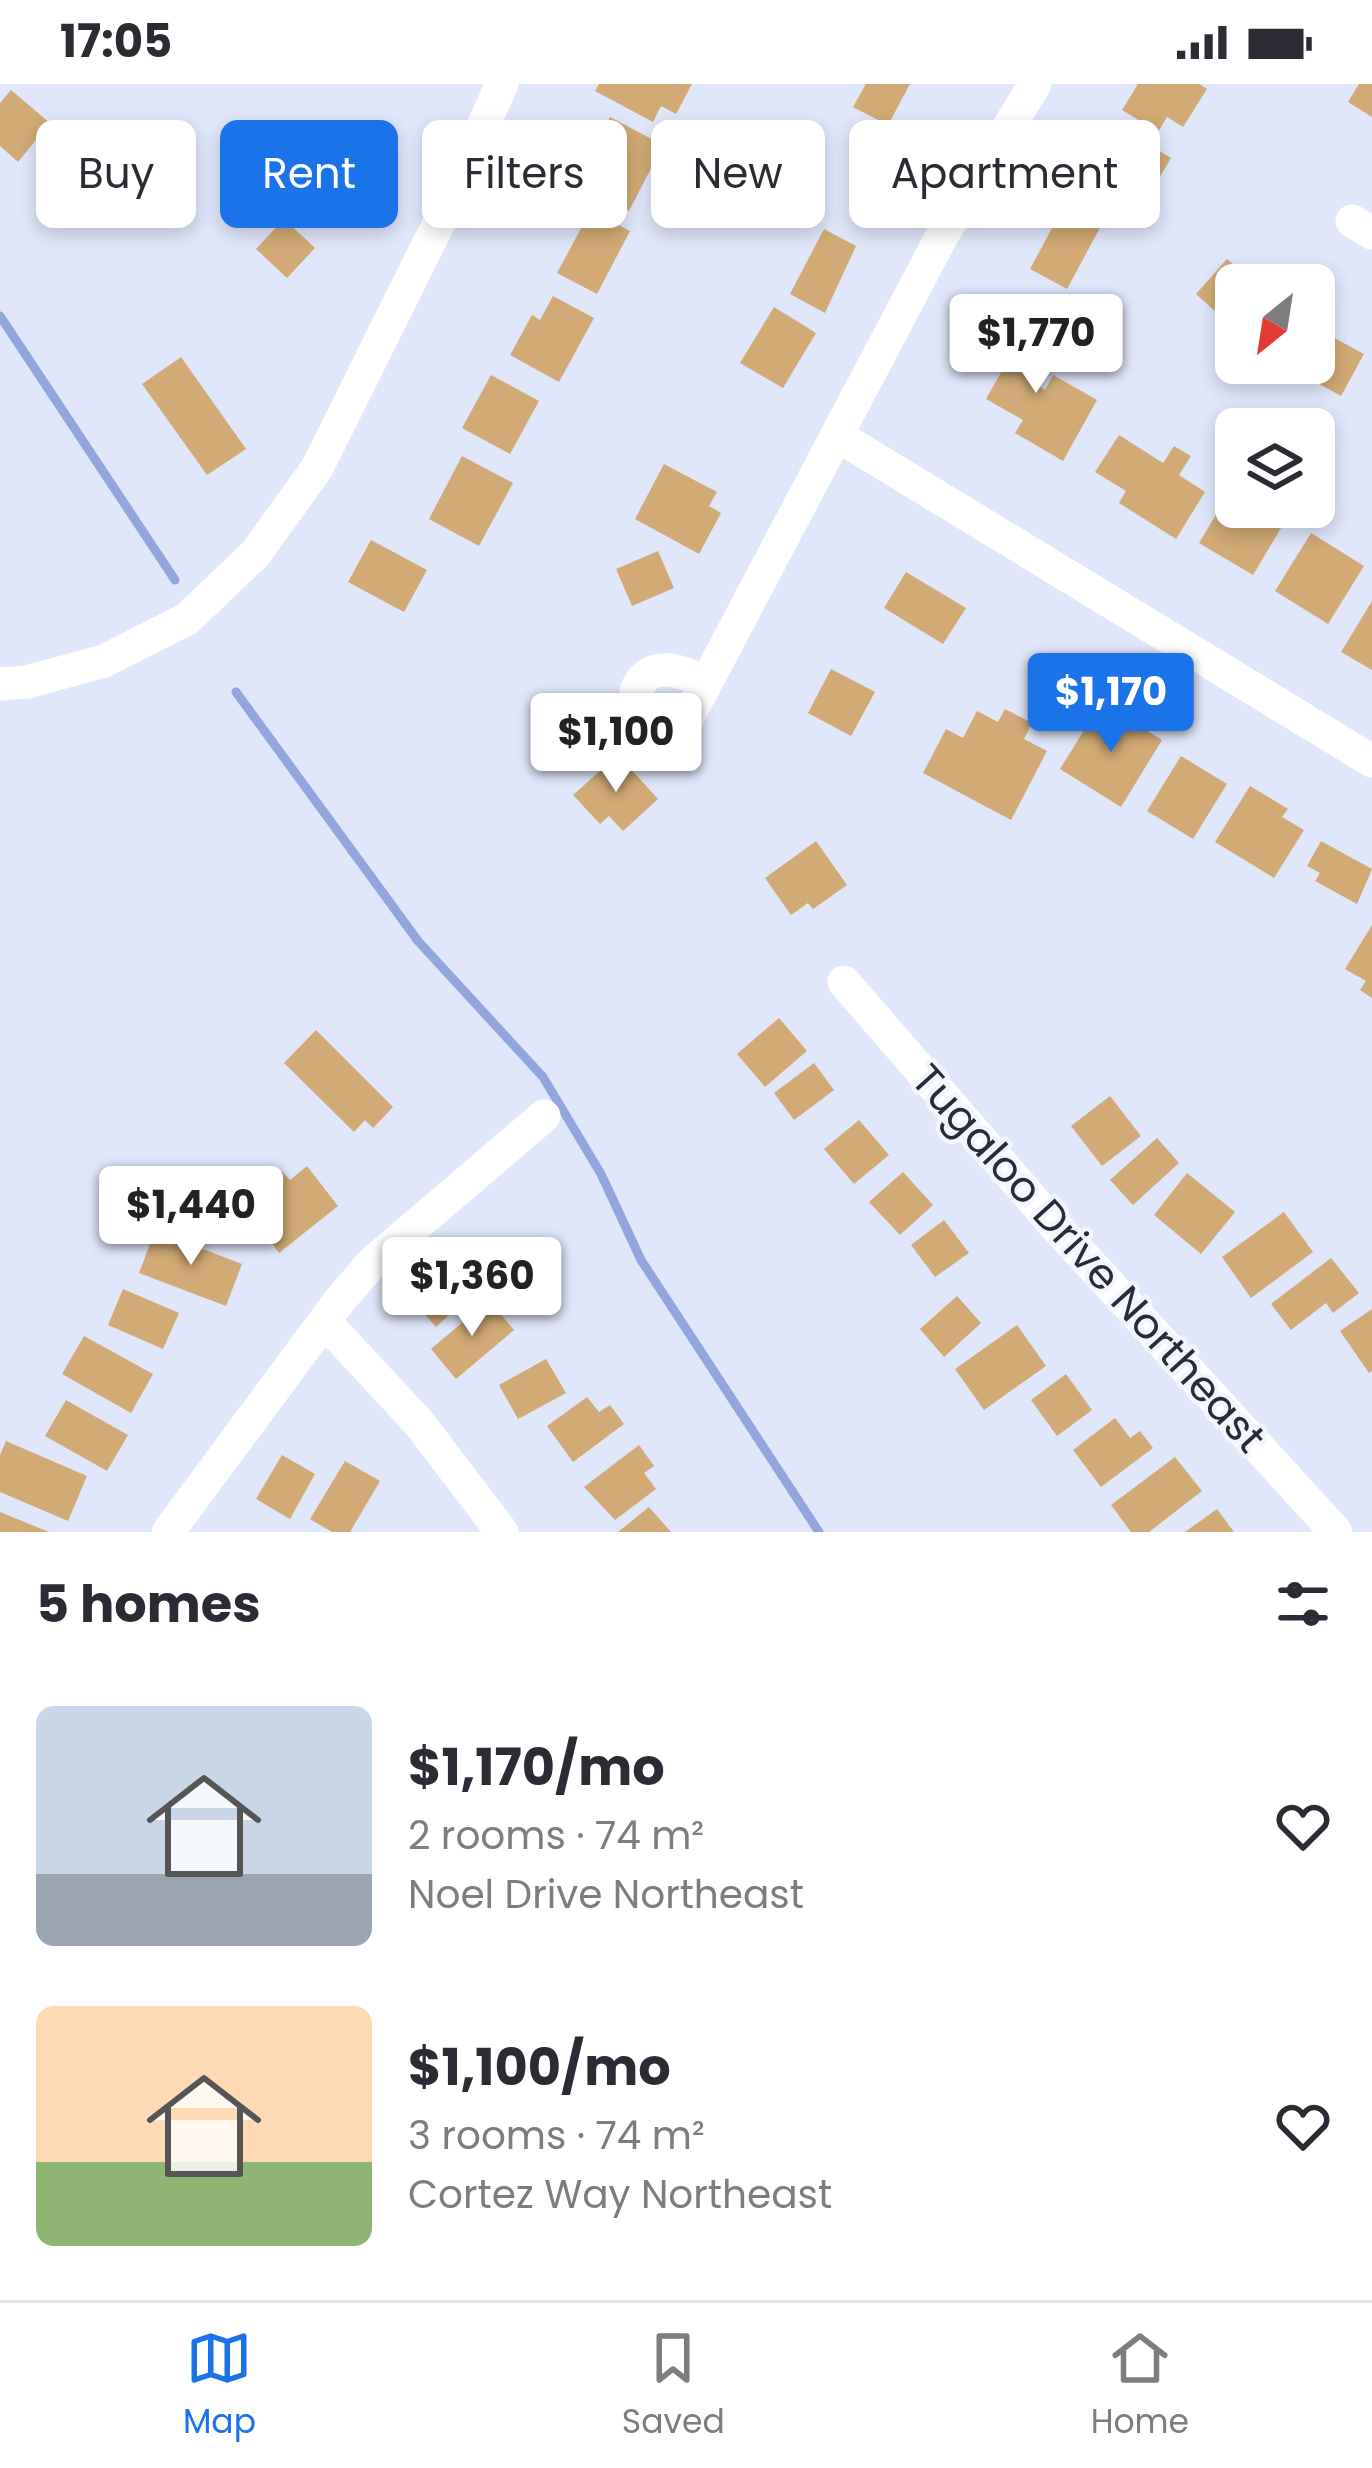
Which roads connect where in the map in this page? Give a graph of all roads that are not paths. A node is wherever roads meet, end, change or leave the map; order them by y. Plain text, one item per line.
1 (502, 84) edge
2 (1035, 84) edge
3 (838, 436) junction
4 (705, 683) dead end
5 (0, 684) edge
6 (1372, 761) edge
7 (844, 982) dead end
8 (544, 1116) dead end
9 (325, 1322) junction
10 (168, 1532) edge
11 (502, 1532) edge
12 (1336, 1532) edge

1 - 5 street
2 - 3 street
3 - 4 street
3 - 6 street
7 - 12 street, Tugaloo Drive Northeast
8 - 9 street
9 - 10 street
9 - 11 street

